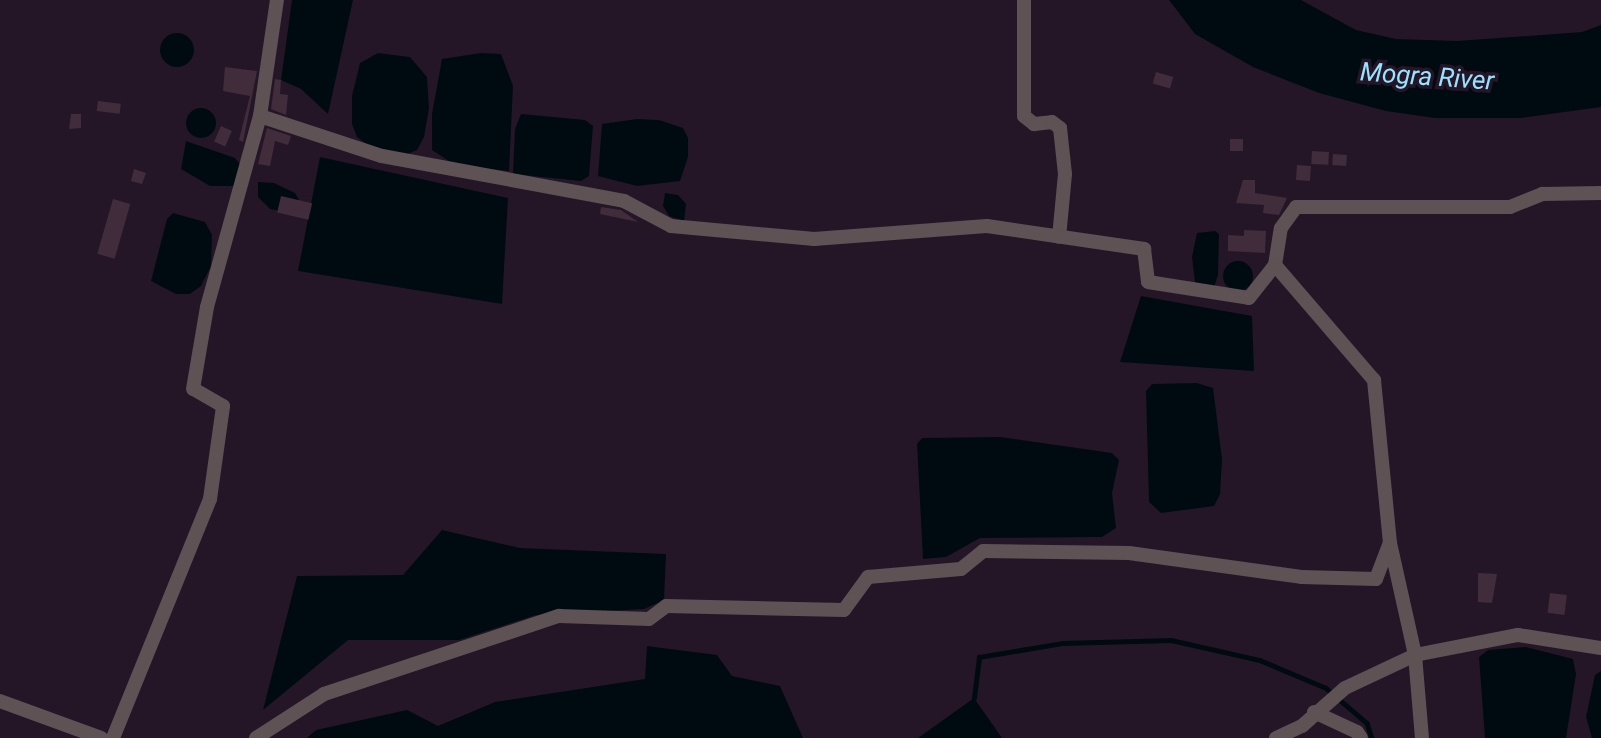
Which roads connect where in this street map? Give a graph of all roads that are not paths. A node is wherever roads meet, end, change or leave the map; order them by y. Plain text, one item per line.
1 (277, 0) edge
2 (1024, 0) edge
3 (260, 116) junction
4 (1601, 193) edge
5 (1059, 237) junction
6 (1275, 265) junction
7 (1390, 543) junction
8 (1601, 648) edge
9 (1415, 655) junction
10 (0, 701) edge
11 (1314, 712) junction
12 (101, 738) edge
13 (113, 738) edge
14 (256, 738) edge
15 (1276, 738) edge
16 (1361, 738) edge
17 (1422, 738) edge

1 - 3 street
2 - 5 street
3 - 5 street
3 - 13 street
4 - 6 street
5 - 6 street
6 - 7 street
7 - 9 street
7 - 14 street
8 - 9 street
9 - 11 street
9 - 17 street
10 - 12 street
11 - 15 street
11 - 16 street

